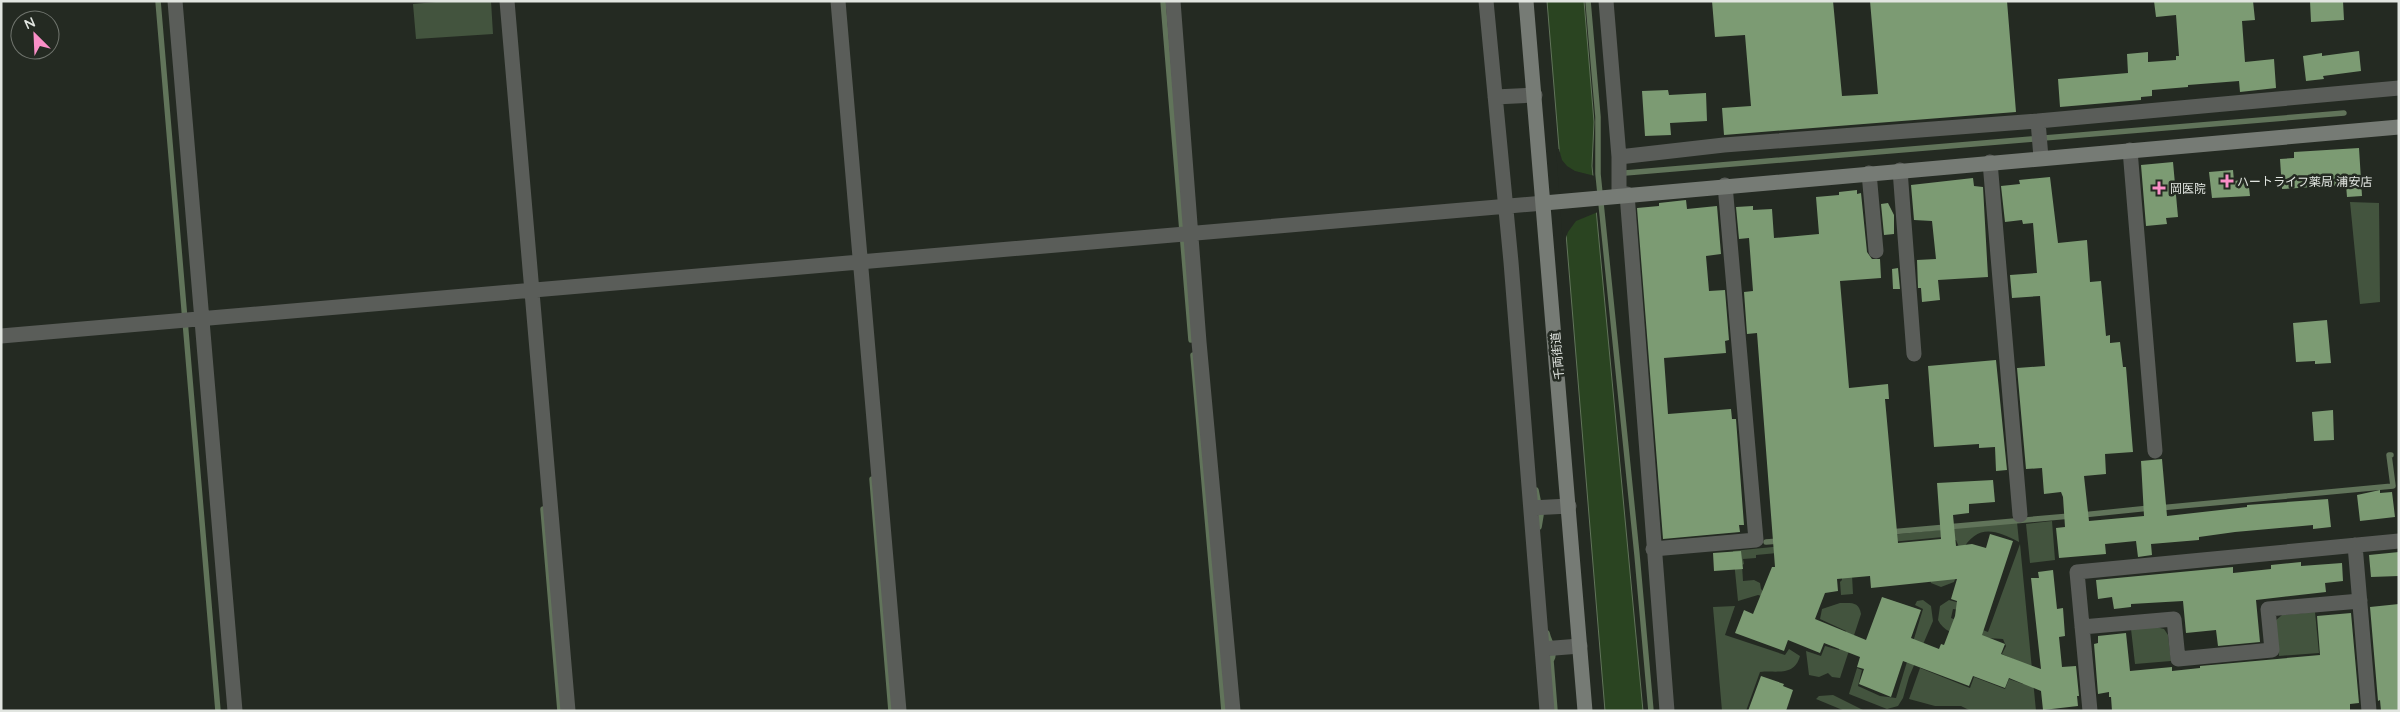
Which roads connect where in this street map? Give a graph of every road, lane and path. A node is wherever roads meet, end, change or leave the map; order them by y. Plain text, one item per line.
1 (175, 1) edge
2 (507, 1) edge
3 (838, 1) edge
4 (1173, 1) edge
5 (1486, 1) edge
6 (1526, 1) edge
7 (1606, 1) edge
8 (2399, 88) edge
9 (1535, 95) junction
10 (1495, 98) junction
11 (2399, 126) edge
12 (2040, 139) junction
13 (2130, 150) junction
14 (1619, 157) junction
15 (1990, 162) junction
16 (1900, 170) junction
17 (1869, 173) junction
18 (1725, 185) junction
19 (1617, 195) junction
20 (1544, 203) junction
21 (1506, 206) junction
22 (1185, 235) junction
23 (1876, 251) dead end
24 (861, 263) junction
25 (532, 291) junction
26 (191, 320) junction
27 (1, 336) edge
28 (1914, 354) dead end
29 (2155, 451) dead end
30 (1570, 506) junction
31 (1538, 508) junction
32 (2020, 515) dead end
33 (2399, 541) edge
34 (2355, 545) junction
35 (1653, 549) junction
36 (2360, 601) junction
37 (2082, 627) junction
38 (1580, 646) junction
39 (1549, 648) junction
40 (235, 711) edge
41 (568, 711) edge
42 (899, 711) edge
43 (1233, 711) edge
44 (1547, 711) edge
45 (1585, 711) edge
46 (1667, 711) edge
47 (2090, 711) edge
48 (2370, 711) edge

1 - 26 street
2 - 25 street
3 - 24 street
4 - 22 street
5 - 10 street
6 - 9 street, 千両街道
7 - 14 street
8 - 12 street
9 - 10 street
9 - 20 street, 千両街道
10 - 21 street
11 - 13 street
12 - 13 street
12 - 14 street
12 - 15 street
13 - 29 street
14 - 19 street
15 - 16 street
15 - 32 street
16 - 17 street
16 - 28 street
17 - 18 street
17 - 23 street
18 - 19 street
18 - 35 street
19 - 20 street
19 - 35 street
20 - 21 street
20 - 30 street, 千両街道
21 - 22 street
21 - 31 street
22 - 24 street
22 - 43 street
24 - 25 street
24 - 42 street
25 - 26 street
25 - 41 street
26 - 27 street
26 - 40 street
30 - 31 street
30 - 38 street, 千両街道
31 - 39 street
33 - 34 street
34 - 36 street
34 - 37 street
35 - 46 street
36 - 37 street
36 - 48 street
37 - 47 street
38 - 39 street
38 - 45 street, 千両街道
39 - 44 street

